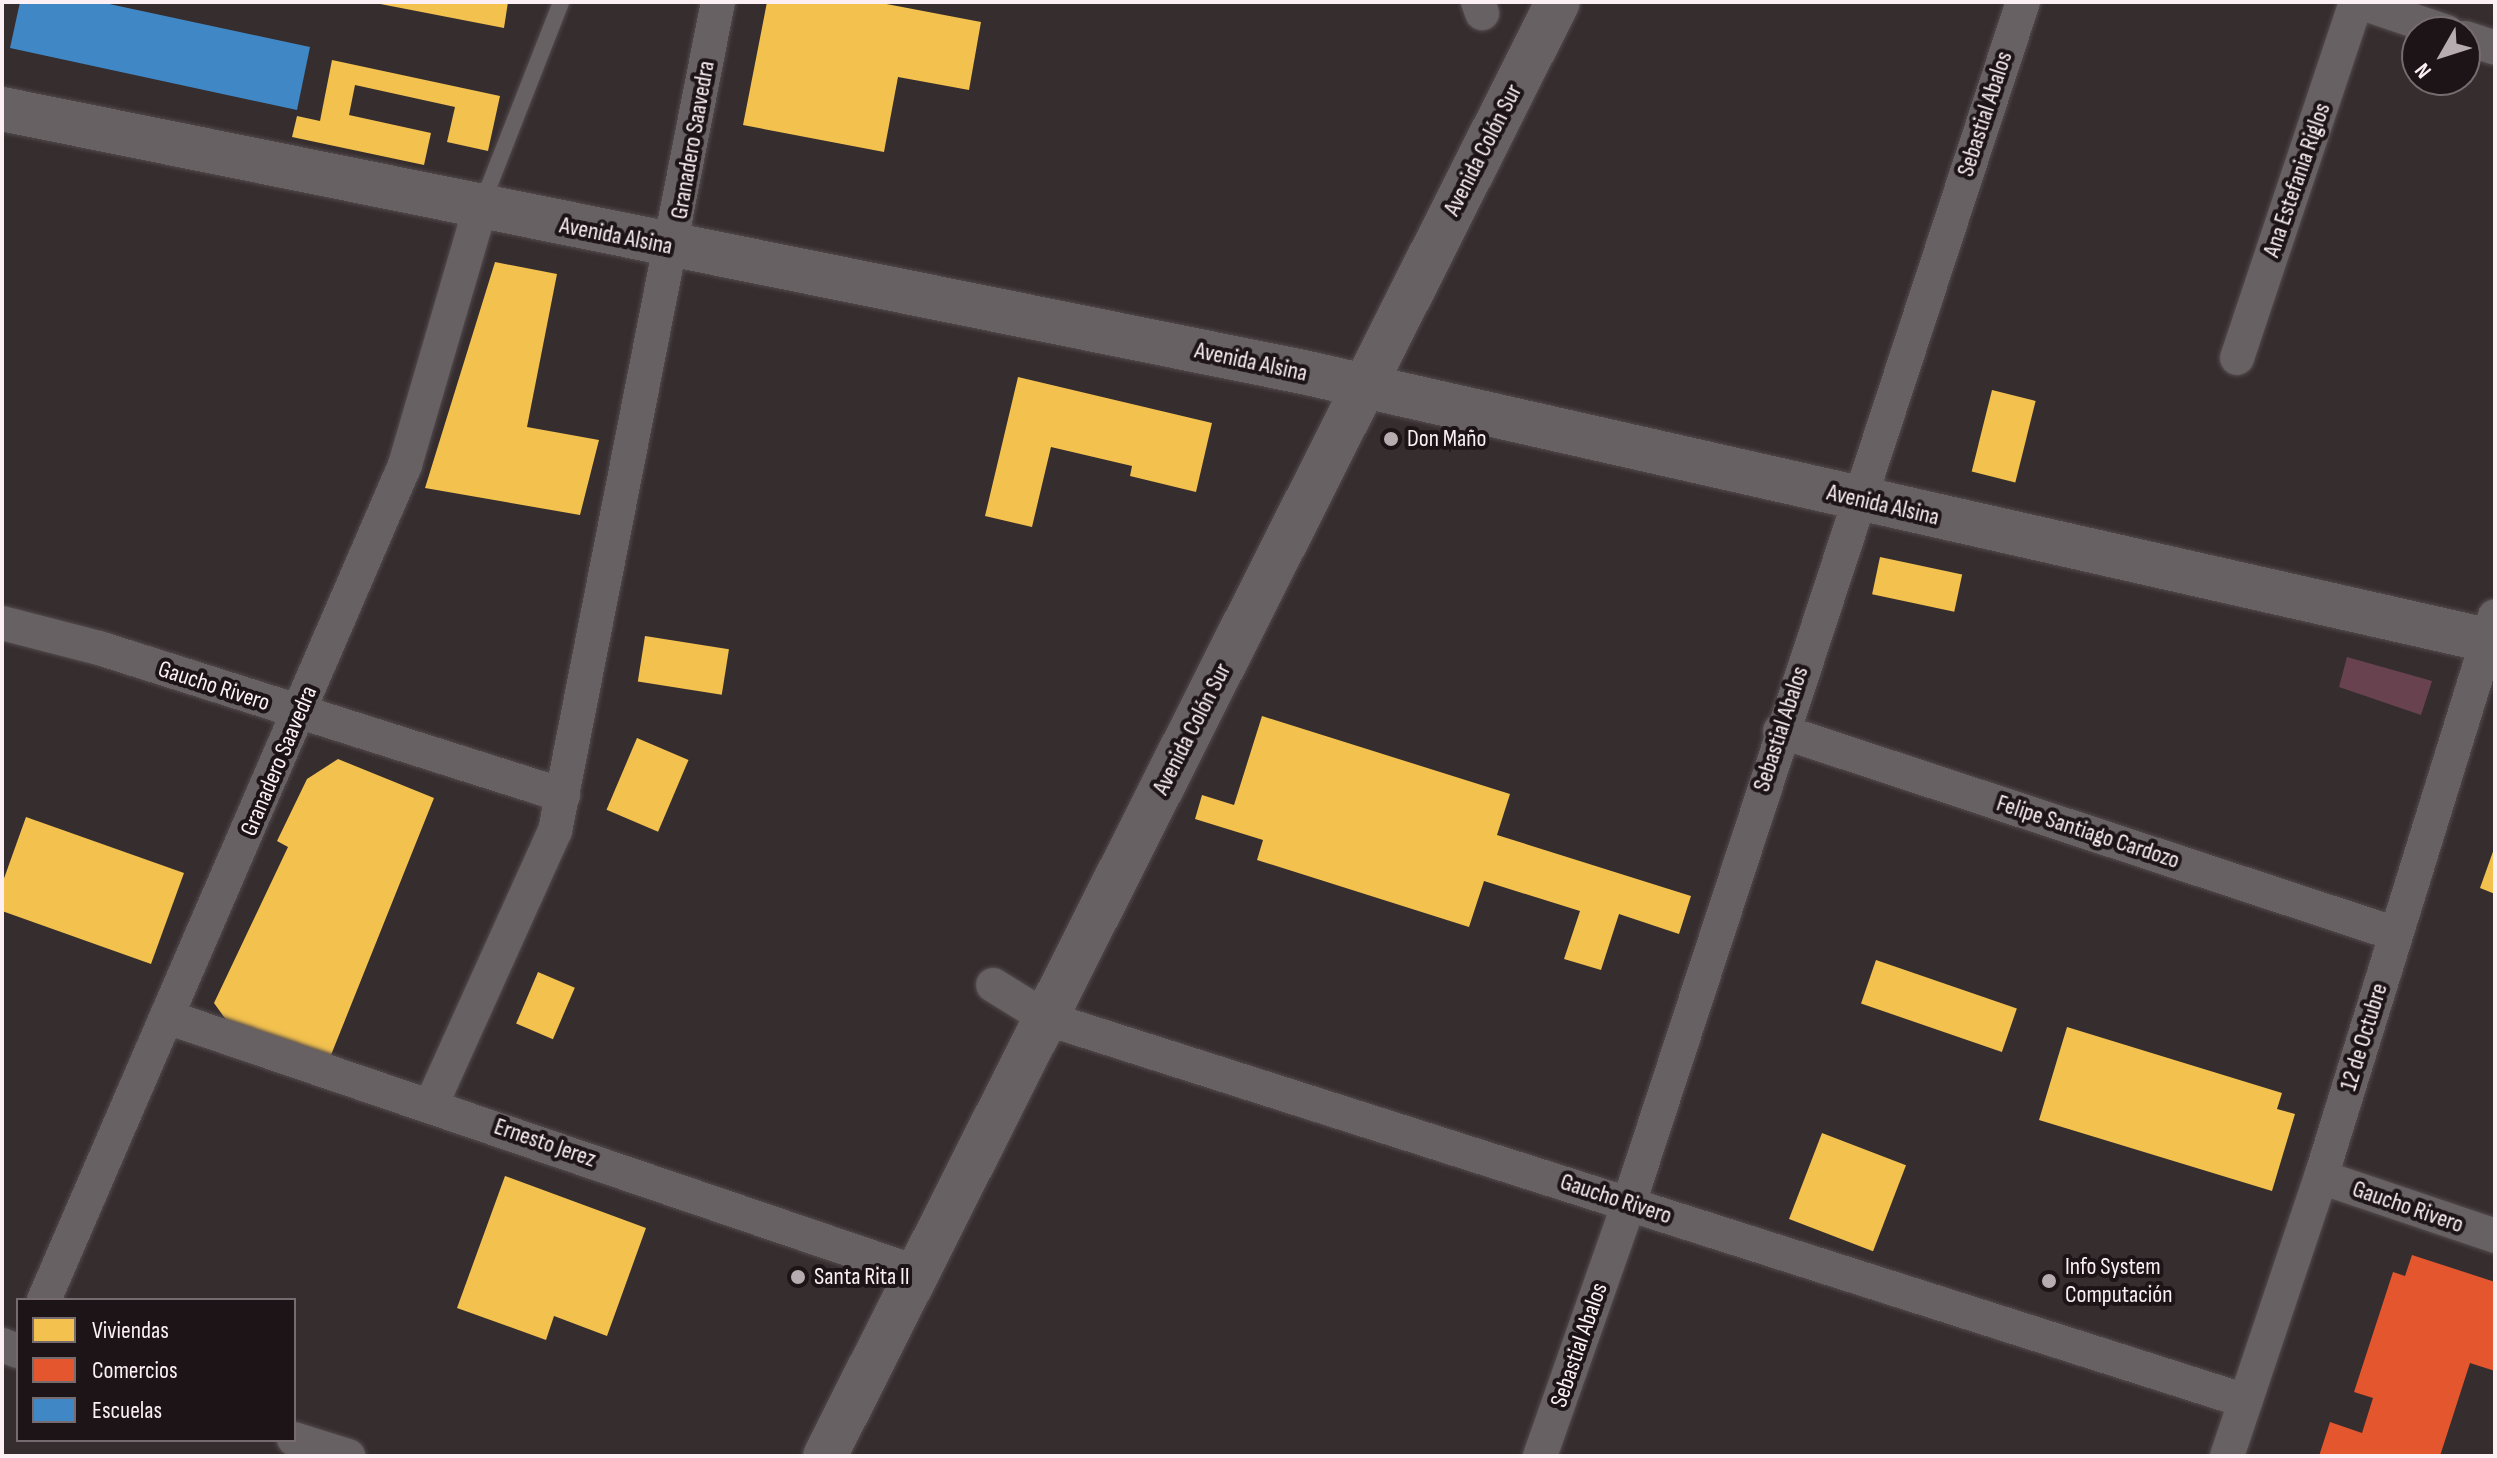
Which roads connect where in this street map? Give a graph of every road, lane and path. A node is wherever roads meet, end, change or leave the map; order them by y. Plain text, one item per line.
1 (561, 2) edge
2 (718, 2) edge
3 (1558, 2) edge
4 (2023, 2) edge
5 (2358, 2) edge
6 (2401, 16) edge
7 (2, 109) edge
8 (480, 209) junction
9 (673, 247) junction
10 (2237, 358) dead end
11 (1364, 386) junction
12 (1858, 500) junction
13 (2, 623) edge
14 (2493, 632) edge
15 (299, 714) junction
16 (1780, 731) junction
17 (563, 795) junction
18 (2396, 934) junction
19 (993, 985) dead end
20 (170, 1018) junction
21 (1048, 1019) junction
22 (432, 1103) junction
23 (2321, 1177) junction
24 (1629, 1203) junction
25 (2495, 1236) edge
26 (918, 1273) junction
27 (45, 1298) edge
28 (2246, 1401) junction
29 (296, 1440) edge
30 (348, 1456) edge
31 (825, 1456) edge
32 (1540, 1456) edge
33 (2227, 1456) edge

1 - 8 lane
2 - 9 street, Granadero Saavedra
3 - 11 main road, Avenida Colón Sur
4 - 12 street, Sebastial Abalos
5 - 6 street
5 - 10 street, Ana Estefania Riglos
7 - 8 main road, Avenida Alsina
8 - 9 main road, Avenida Alsina
8 - 15 street, Granadero Saavedra
9 - 11 main road, Avenida Alsina
9 - 17 street, Granadero Saavedra
11 - 12 main road, Avenida Alsina
11 - 21 main road, Avenida Colón Sur
12 - 14 main road, Avenida Alsina
12 - 16 street, Sebastial Abalos
13 - 15 street, Gaucho Rivero
14 - 18 street, 12 de Octubre
15 - 17 street, Gaucho Rivero
15 - 20 street, Granadero Saavedra
16 - 18 street, Felipe Santiago Cardozo
16 - 24 street, Sebastial Abalos
17 - 22 street, Granadero Saavedra
18 - 23 street, 12 de Octubre
19 - 21 street, Gaucho Rivero
20 - 22 street, Ernesto Jerez
20 - 27 street, Granadero Saavedra
21 - 24 street, Gaucho Rivero
21 - 26 main road, Avenida Colón Sur
22 - 26 street, Ernesto Jerez
23 - 25 street, Gaucho Rivero
23 - 28 street, 12 de Octubre
24 - 28 street, Gaucho Rivero
24 - 32 street, Sebastial Abalos
26 - 31 main road, Avenida Colón Sur
28 - 33 street, 12 de Octubre
29 - 30 street

